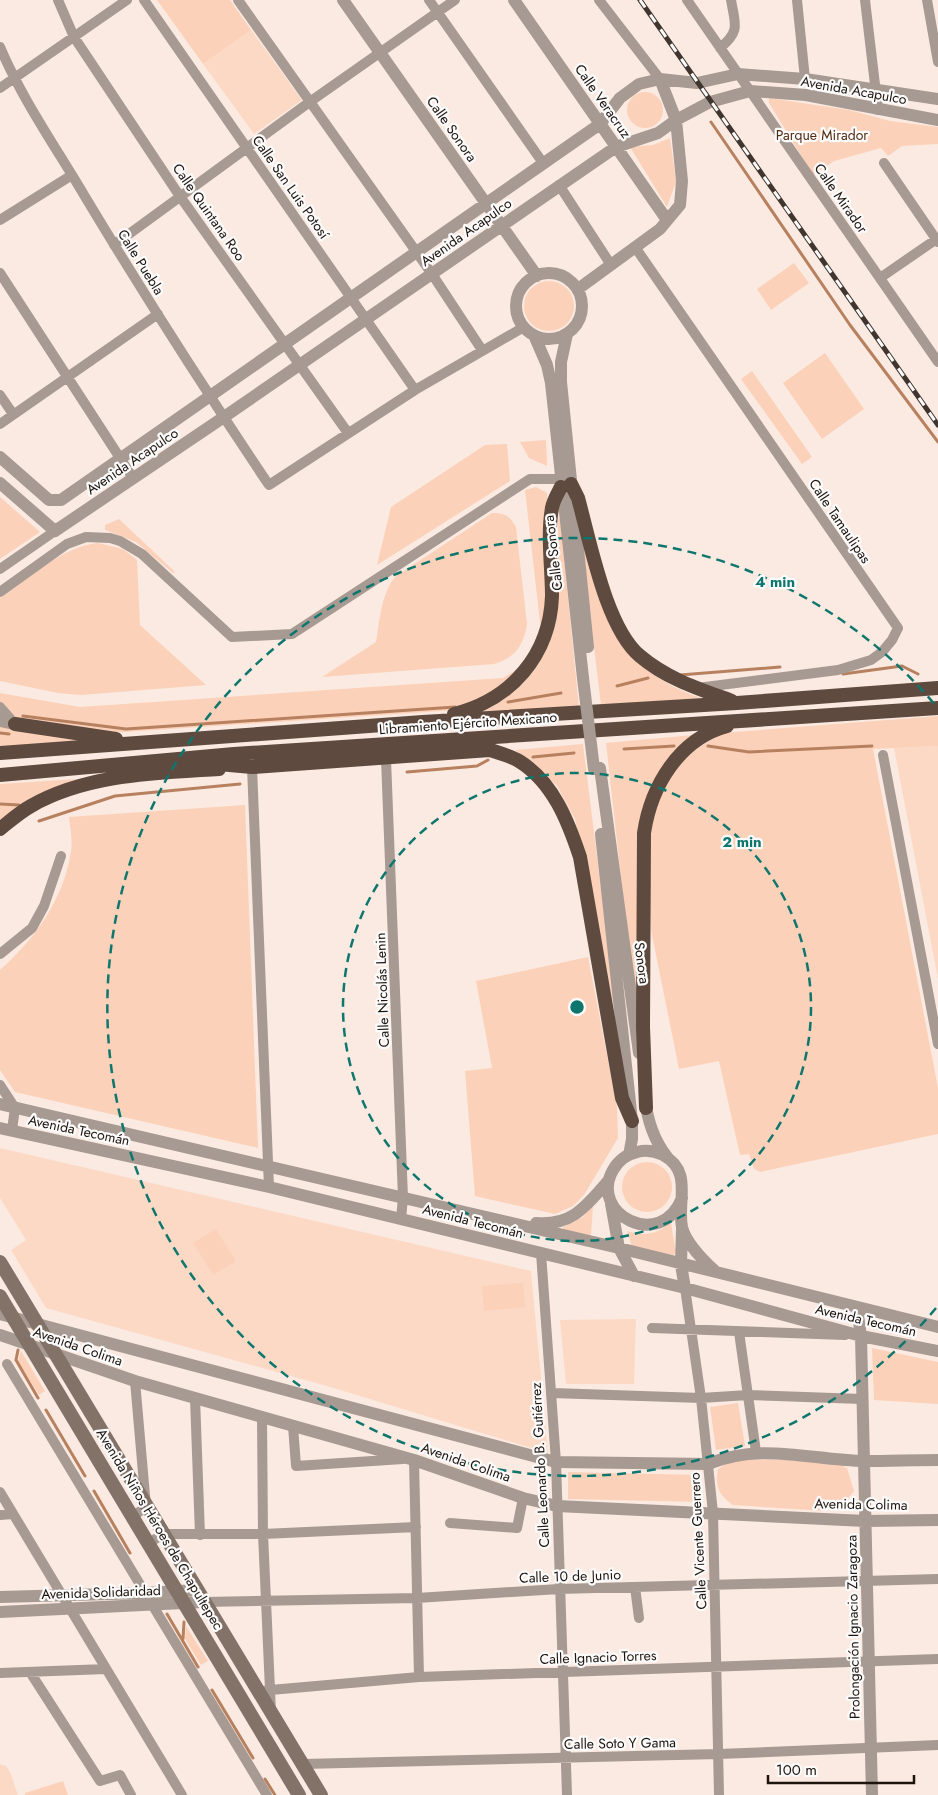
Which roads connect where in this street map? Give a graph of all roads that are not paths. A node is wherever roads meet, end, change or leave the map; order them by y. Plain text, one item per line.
1 (58, 0) edge
2 (127, 0) edge
3 (144, 0) edge
4 (238, 0) edge
5 (343, 0) edge
6 (429, 0) edge
7 (455, 0) edge
8 (514, 0) edge
9 (600, 0) edge
10 (687, 0) edge
11 (731, 0) edge
12 (797, 0) edge
13 (865, 0) edge
14 (927, 0) edge
15 (437, 11) junction
16 (74, 37) junction
17 (0, 47) edge
18 (720, 48) junction
19 (380, 52) junction
20 (938, 62) edge
21 (738, 74) junction
22 (14, 78) junction
23 (660, 79) junction
24 (805, 79) junction
25 (0, 88) edge
26 (875, 89) junction
27 (750, 91) junction
28 (938, 99) edge
29 (311, 101) junction
30 (878, 110) junction
31 (676, 120) junction
32 (938, 120) edge
33 (600, 124) junction
34 (247, 147) junction
35 (616, 147) junction
36 (543, 163) junction
37 (884, 163) dead end
38 (72, 175) junction
39 (559, 185) junction
40 (180, 195) junction
41 (485, 203) junction
42 (0, 220) edge
43 (667, 220) junction
44 (501, 225) junction
45 (937, 240) edge
46 (114, 245) junction
47 (635, 247) junction
48 (416, 251) junction
49 (611, 265) junction
50 (0, 273) edge
51 (432, 274) junction
52 (536, 276) junction
53 (880, 278) junction
54 (578, 289) junction
55 (351, 296) junction
56 (158, 314) junction
57 (367, 319) junction
58 (529, 331) junction
59 (567, 334) junction
60 (285, 344) junction
61 (482, 350) junction
62 (937, 358) edge
63 (300, 365) junction
64 (68, 377) junction
65 (415, 390) junction
66 (0, 395) edge
67 (209, 395) junction
68 (13, 414) junction
69 (224, 417) junction
70 (0, 424) edge
71 (348, 433) junction
72 (0, 457) edge
73 (120, 458) junction
74 (133, 478) junction
75 (566, 482) junction
76 (0, 483) edge
77 (55, 531) junction
78 (0, 570) edge
79 (0, 592) edge
80 (696, 688) junction
81 (938, 688) edge
82 (737, 703) junction
83 (0, 707) edge
84 (938, 708) edge
85 (750, 720) junction
86 (0, 721) edge
87 (423, 722) junction
88 (15, 724) junction
89 (563, 733) junction
90 (154, 743) junction
91 (490, 750) junction
92 (0, 753) edge
93 (883, 755) dead end
94 (386, 759) junction
95 (168, 760) junction
96 (252, 766) junction
97 (597, 769) junction
98 (3, 776) edge
99 (0, 829) edge
100 (61, 856) dead end
101 (0, 954) edge
102 (938, 1044) edge
103 (0, 1085) edge
104 (0, 1104) edge
105 (15, 1108) junction
106 (646, 1108) junction
107 (632, 1121) junction
108 (6, 1129) edge
109 (629, 1155) junction
110 (667, 1157) junction
111 (269, 1166) junction
112 (609, 1180) junction
113 (269, 1187) junction
114 (403, 1198) junction
115 (682, 1198) junction
116 (611, 1201) junction
117 (401, 1219) junction
118 (503, 1221) junction
119 (682, 1228) junction
120 (619, 1248) junction
121 (541, 1253) junction
122 (0, 1262) edge
123 (681, 1265) junction
124 (716, 1273) junction
125 (634, 1276) junction
126 (685, 1288) junction
127 (0, 1296) edge
128 (856, 1308) junction
129 (7, 1316) edge
130 (38, 1325) junction
131 (938, 1327) edge
132 (652, 1328) dead end
133 (691, 1330) junction
134 (739, 1332) junction
135 (0, 1335) edge
136 (861, 1336) junction
137 (29, 1344) junction
138 (938, 1351) edge
139 (54, 1352) junction
140 (7, 1364) dead end
141 (135, 1381) junction
142 (552, 1393) junction
143 (748, 1395) junction
144 (195, 1398) junction
145 (701, 1398) junction
146 (862, 1399) junction
147 (262, 1418) junction
148 (293, 1426) junction
149 (756, 1452) junction
150 (412, 1459) junction
151 (938, 1460) edge
152 (864, 1461) junction
153 (556, 1462) junction
154 (708, 1464) junction
155 (0, 1492) edge
156 (523, 1498) junction
157 (557, 1506) junction
158 (146, 1507) junction
159 (713, 1513) junction
160 (0, 1514) edge
161 (13, 1514) junction
162 (132, 1517) junction
163 (938, 1520) edge
164 (866, 1521) junction
165 (450, 1523) dead end
166 (416, 1526) junction
167 (163, 1534) junction
168 (263, 1534) junction
169 (200, 1535) junction
170 (148, 1543) junction
171 (938, 1579) edge
172 (867, 1580) junction
173 (715, 1586) junction
174 (635, 1587) junction
175 (559, 1589) junction
176 (196, 1590) junction
177 (177, 1591) junction
178 (145, 1593) junction
179 (62, 1595) junction
180 (0, 1597) edge
181 (418, 1598) junction
182 (204, 1602) junction
183 (266, 1603) junction
184 (185, 1604) junction
185 (153, 1606) junction
186 (70, 1608) junction
187 (0, 1612) edge
188 (639, 1618) dead end
189 (938, 1659) edge
190 (869, 1661) junction
191 (715, 1666) junction
192 (106, 1669) junction
193 (0, 1672) edge
194 (30, 1672) junction
195 (562, 1672) junction
196 (420, 1677) junction
197 (265, 1691) junction
198 (938, 1745) edge
199 (871, 1747) junction
200 (718, 1754) junction
201 (565, 1758) junction
202 (303, 1764) junction
203 (131, 1795) edge
204 (182, 1795) edge
205 (267, 1795) edge
206 (299, 1795) edge
207 (321, 1795) edge
208 (567, 1795) edge
209 (719, 1795) edge
210 (872, 1795) edge

1 - 16 street, Calle Quintana Roo
2 - 16 street
3 - 34 street, Calle San Luis Potosí
4 - 29 street
5 - 19 street, Calle Sonora
6 - 15 street
7 - 15 street
8 - 33 street, Calle Veracruz
9 - 23 street
10 - 18 street, Calle Mirador
11 - 18 street
12 - 24 street
13 - 26 street
14 - 20 street
15 - 19 street
15 - 36 street
16 - 22 street
16 - 40 street, Calle Quintana Roo
17 - 22 street, Calle Puebla
18 - 21 street, Calle Mirador
19 - 29 street
19 - 41 street, Calle Sonora
21 - 23 street, Avenida Acapulco
21 - 24 street, Avenida Acapulco
21 - 27 street, Calle Mirador
22 - 25 street
22 - 38 street, Calle Puebla
23 - 31 street
23 - 33 street, Avenida Acapulco
24 - 26 street, Avenida Acapulco
26 - 28 street, Avenida Acapulco
26 - 30 street
27 - 30 street, Avenida Acapulco
27 - 31 street, Avenida Acapulco
27 - 53 street, Calle Mirador
29 - 34 street
29 - 48 street
30 - 32 street, Avenida Acapulco
31 - 35 street, Avenida Acapulco
31 - 43 street
33 - 35 street, Calle Veracruz
33 - 36 street, Avenida Acapulco
34 - 40 street
34 - 55 street, Calle San Luis Potosí
35 - 39 street, Avenida Acapulco
35 - 43 street, Calle Veracruz
36 - 41 street, Avenida Acapulco
37 - 45 street
38 - 42 street
38 - 46 street, Calle Puebla
39 - 44 street, Avenida Acapulco
39 - 49 street
40 - 46 street
40 - 60 street, Calle Quintana Roo
41 - 44 street, Calle Sonora
41 - 48 street, Avenida Acapulco
43 - 47 street
44 - 51 street, Avenida Acapulco
44 - 52 street, Calle Sonora
45 - 53 street
46 - 56 street, Calle Puebla
47 - 49 street
47 - 80 street, Calle Tamaulipas
48 - 51 street
48 - 55 street, Avenida Acapulco
49 - 54 street
50 - 64 street
51 - 57 street, Avenida Acapulco
51 - 61 street
52 - 54 street
52 - 58 street, Calle Sonora
53 - 62 street, Calle Mirador
54 - 59 street, Calle Sonora
55 - 57 street, Calle San Luis Potosí
55 - 60 street, Avenida Acapulco
56 - 64 street
56 - 67 street, Calle Puebla
57 - 63 street, Avenida Acapulco
57 - 65 street, Calle San Luis Potosí
58 - 59 street
58 - 61 street
58 - 75 street, Calle Sonora
59 - 75 street, Calle Sonora
60 - 63 street, Calle Quintana Roo
60 - 67 street, Avenida Acapulco
61 - 65 street
63 - 69 street, Avenida Acapulco
63 - 71 street, Calle Quintana Roo
64 - 68 street
64 - 73 street
65 - 71 street
66 - 68 street
67 - 69 street, Calle Puebla
67 - 73 street, Avenida Acapulco
68 - 70 street
69 - 71 street, Calle Puebla
69 - 74 street, Avenida Acapulco
72 - 73 street, Avenida Acapulco
73 - 74 street
74 - 77 street, Avenida Acapulco
75 - 79 street
75 - 80 highway
75 - 87 highway
75 - 97 street, Calle Sonora
76 - 77 street
77 - 78 street
80 - 82 highway
81 - 82 highway, Libramiento Ejército Mexicano
82 - 87 highway, Libramiento Ejército Mexicano
83 - 88 street
84 - 85 highway, Libramiento Ejército Mexicano
85 - 89 highway, Libramiento Ejército Mexicano
85 - 106 highway
86 - 88 street
87 - 90 highway, Libramiento Ejército Mexicano
88 - 90 highway
89 - 91 highway
89 - 95 highway, Libramiento Ejército Mexicano
90 - 92 highway, Libramiento Ejército Mexicano
91 - 94 highway
91 - 107 highway
93 - 102 street
94 - 96 highway
94 - 114 street, Calle Nicolás Lenin
95 - 96 highway
95 - 98 highway, Libramiento Ejército Mexicano
96 - 99 highway
96 - 111 street
97 - 106 street, Sonora
97 - 107 street, Sonora
100 - 101 street
103 - 105 street
104 - 105 street, Avenida Tecomán
105 - 108 street
105 - 111 street, Avenida Tecomán
106 - 110 street, Sonora
107 - 109 street, Sonora
108 - 113 street, Avenida Tecomán
109 - 110 street
109 - 112 street
110 - 115 street, Sonora
111 - 113 street
111 - 114 street, Avenida Tecomán
112 - 116 street
112 - 118 street
113 - 117 street, Avenida Tecomán
114 - 117 street, Calle Nicolás Lenin
114 - 118 street, Avenida Tecomán
115 - 116 street
115 - 119 street, Sonora
116 - 120 street
117 - 121 street, Avenida Tecomán
118 - 120 street, Avenida Tecomán
119 - 123 street, Sonora
119 - 124 street
120 - 123 street, Avenida Tecomán
120 - 125 street
121 - 125 street, Avenida Tecomán
121 - 142 street, Calle Leonardo B. Gutiérrez
122 - 130 main road, Avenida Niños Héroes de Chapultepec
123 - 124 street, Avenida Tecomán
123 - 126 street, Sonora
124 - 128 street, Avenida Tecomán
125 - 126 street, Avenida Tecomán
126 - 133 street, Calle Vicente Guerrero
126 - 136 street, Avenida Tecomán
127 - 129 main road, Avenida Niños Héroes de Chapultepec
128 - 131 street, Avenida Tecomán
128 - 136 street, Prolongación Ignacio Zaragoza
129 - 130 street, Avenida Colima
129 - 137 main road, Avenida Niños Héroes de Chapultepec
130 - 139 main road, Avenida Niños Héroes de Chapultepec
130 - 153 street, Avenida Colima
132 - 133 street
133 - 134 street
133 - 145 street, Calle Vicente Guerrero
134 - 136 street
134 - 143 street
135 - 137 street, Avenida Colima
136 - 138 street, Avenida Tecomán
136 - 146 street, Prolongación Ignacio Zaragoza
137 - 139 street, Avenida Colima
137 - 162 main road, Avenida Niños Héroes de Chapultepec
139 - 141 street, Avenida Colima
139 - 158 main road, Avenida Niños Héroes de Chapultepec
140 - 178 street
141 - 144 street, Avenida Colima
141 - 158 street
142 - 145 street
142 - 153 street, Calle Leonardo B. Gutiérrez
143 - 145 street
143 - 146 street
143 - 149 street
144 - 147 street, Avenida Colima
144 - 169 street
145 - 154 street, Calle Vicente Guerrero
146 - 152 street, Prolongación Ignacio Zaragoza
147 - 148 street, Avenida Colima
147 - 168 street
148 - 150 street, Avenida Colima
148 - 150 street
149 - 152 street, Avenida Colima
149 - 154 street, Avenida Colima
150 - 156 street, Avenida Colima
150 - 166 street
151 - 152 street, Avenida Colima
152 - 164 street, Prolongación Ignacio Zaragoza
153 - 154 street, Avenida Colima
153 - 157 street, Calle Leonardo B. Gutiérrez
154 - 159 street, Calle Vicente Guerrero
155 - 161 street
156 - 157 street, Avenida Colima
156 - 165 street
157 - 159 street, Avenida Colima
157 - 175 street, Calle Leonardo B. Gutiérrez
158 - 162 street
158 - 167 main road, Avenida Niños Héroes de Chapultepec
159 - 164 street, Avenida Colima
159 - 173 street, Calle Vicente Guerrero
160 - 161 street
161 - 179 street
162 - 170 main road, Avenida Niños Héroes de Chapultepec
163 - 164 street, Avenida Colima
164 - 172 street, Prolongación Ignacio Zaragoza
166 - 168 street
166 - 181 street
167 - 169 street
167 - 170 street
167 - 176 main road, Avenida Niños Héroes de Chapultepec
168 - 169 street
168 - 183 street
170 - 177 main road, Avenida Niños Héroes de Chapultepec
171 - 172 street, Calle 10 de Junio
172 - 173 street, Calle 10 de Junio
172 - 190 street, Prolongación Ignacio Zaragoza
173 - 174 street, Calle 10 de Junio
173 - 191 street, Calle Vicente Guerrero
174 - 175 street, Calle 10 de Junio
174 - 188 street
175 - 181 street, Calle 10 de Junio
175 - 195 street, Calle Leonardo B. Gutiérrez
176 - 177 street, Avenida Solidaridad
176 - 182 main road, Avenida Niños Héroes de Chapultepec
177 - 178 street, Avenida Solidaridad
177 - 184 main road, Avenida Niños Héroes de Chapultepec
178 - 179 street, Avenida Solidaridad
178 - 185 street
179 - 180 street, Avenida Solidaridad
179 - 186 street
181 - 183 street, Calle 10 de Junio
181 - 196 street
182 - 183 street, Calle 10 de Junio
182 - 184 street, Avenida Solidaridad
182 - 197 main road, Avenida Niños Héroes de Chapultepec
183 - 197 street
184 - 185 street, Avenida Solidaridad
184 - 206 main road, Avenida Niños Héroes de Chapultepec
185 - 186 street, Avenida Solidaridad
185 - 205 street
186 - 187 street, Avenida Solidaridad
186 - 192 street
189 - 190 street, Calle Ignacio Torres
190 - 191 street, Calle Ignacio Torres
190 - 199 street, Prolongación Ignacio Zaragoza
191 - 195 street, Calle Ignacio Torres
191 - 200 street, Calle Vicente Guerrero
192 - 194 street
192 - 204 street
193 - 194 street
194 - 203 street
195 - 196 street, Calle Ignacio Torres
195 - 201 street, Calle Leonardo B. Gutiérrez
196 - 197 street, Calle Ignacio Torres
197 - 202 main road, Avenida Niños Héroes de Chapultepec
198 - 199 street, Calle Soto Y Gama
199 - 200 street, Calle Soto Y Gama
199 - 210 street, Prolongación Ignacio Zaragoza
200 - 201 street, Calle Soto Y Gama
200 - 209 street, Calle Vicente Guerrero
201 - 202 street, Calle Soto Y Gama
201 - 208 street, Calle Leonardo B. Gutiérrez
202 - 207 main road, Avenida Niños Héroes de Chapultepec

